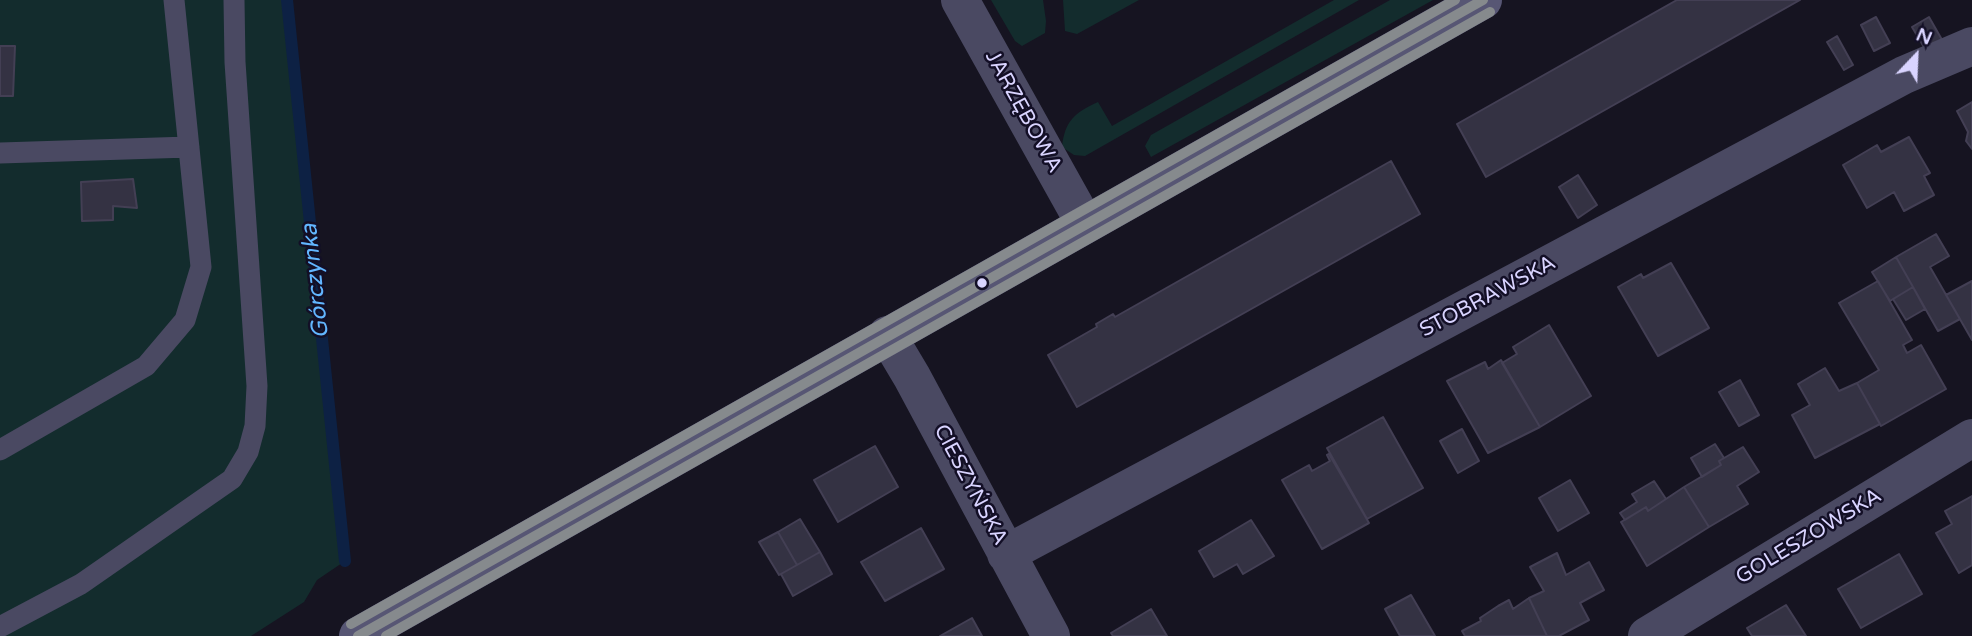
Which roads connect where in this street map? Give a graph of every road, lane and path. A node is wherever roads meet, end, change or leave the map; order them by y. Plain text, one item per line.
1 (174, 0) edge
2 (234, 0) edge
3 (960, 0) edge
4 (1483, 0) edge
5 (1972, 46) edge
6 (189, 147) junction
7 (0, 153) edge
8 (1085, 225) junction
9 (887, 335) junction
10 (1972, 438) edge
11 (0, 450) edge
12 (1006, 554) junction
13 (0, 628) edge
14 (358, 636) edge
15 (1051, 636) edge
16 (1647, 636) edge

1 - 6 lane
2 - 13 lane
3 - 8 street, JARZĘBOWA
4 - 8 street
5 - 12 street, STOBRAWSKA
6 - 7 lane
6 - 11 lane
8 - 9 street
9 - 12 street, CIESZYŃSKA
9 - 14 street
10 - 16 street, GOLESZOWSKA
12 - 15 street, CIESZYŃSKA

